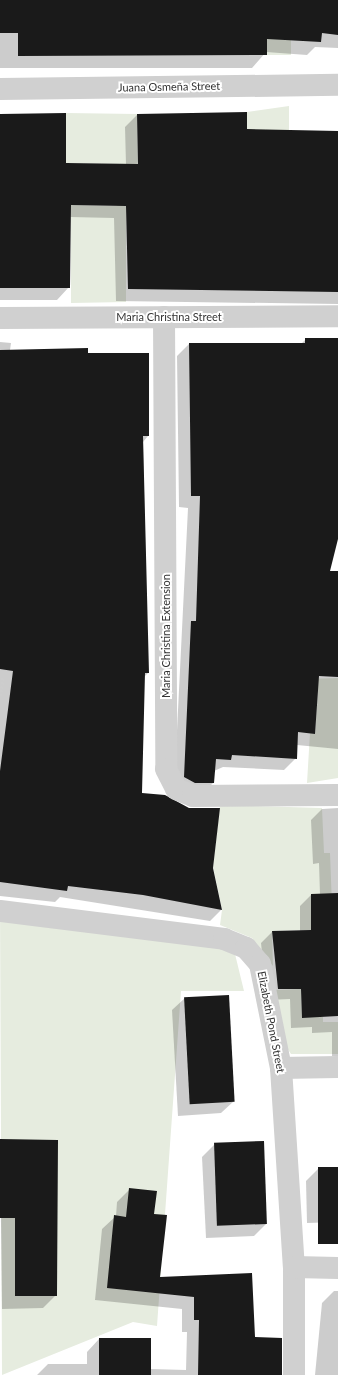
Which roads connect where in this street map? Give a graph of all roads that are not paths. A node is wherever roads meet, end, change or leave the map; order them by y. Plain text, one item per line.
1 (338, 85) edge
2 (0, 89) edge
3 (338, 316) edge
4 (164, 317) junction
5 (0, 318) edge
6 (338, 795) edge
7 (0, 911) edge
8 (338, 1067) edge
9 (281, 1068) junction
10 (294, 1267) junction
11 (338, 1268) edge
12 (294, 1375) edge

1 - 2 street, Juana Osmeña Street
3 - 4 street, Maria Christina Street
4 - 5 street, Maria Christina Street
4 - 6 street, Maria Christina Extension
7 - 9 street, Elizabeth Pond Street
8 - 9 street
9 - 10 street, Elizabeth Pond Street
10 - 11 street
10 - 12 street, Elizabeth Pond Street

